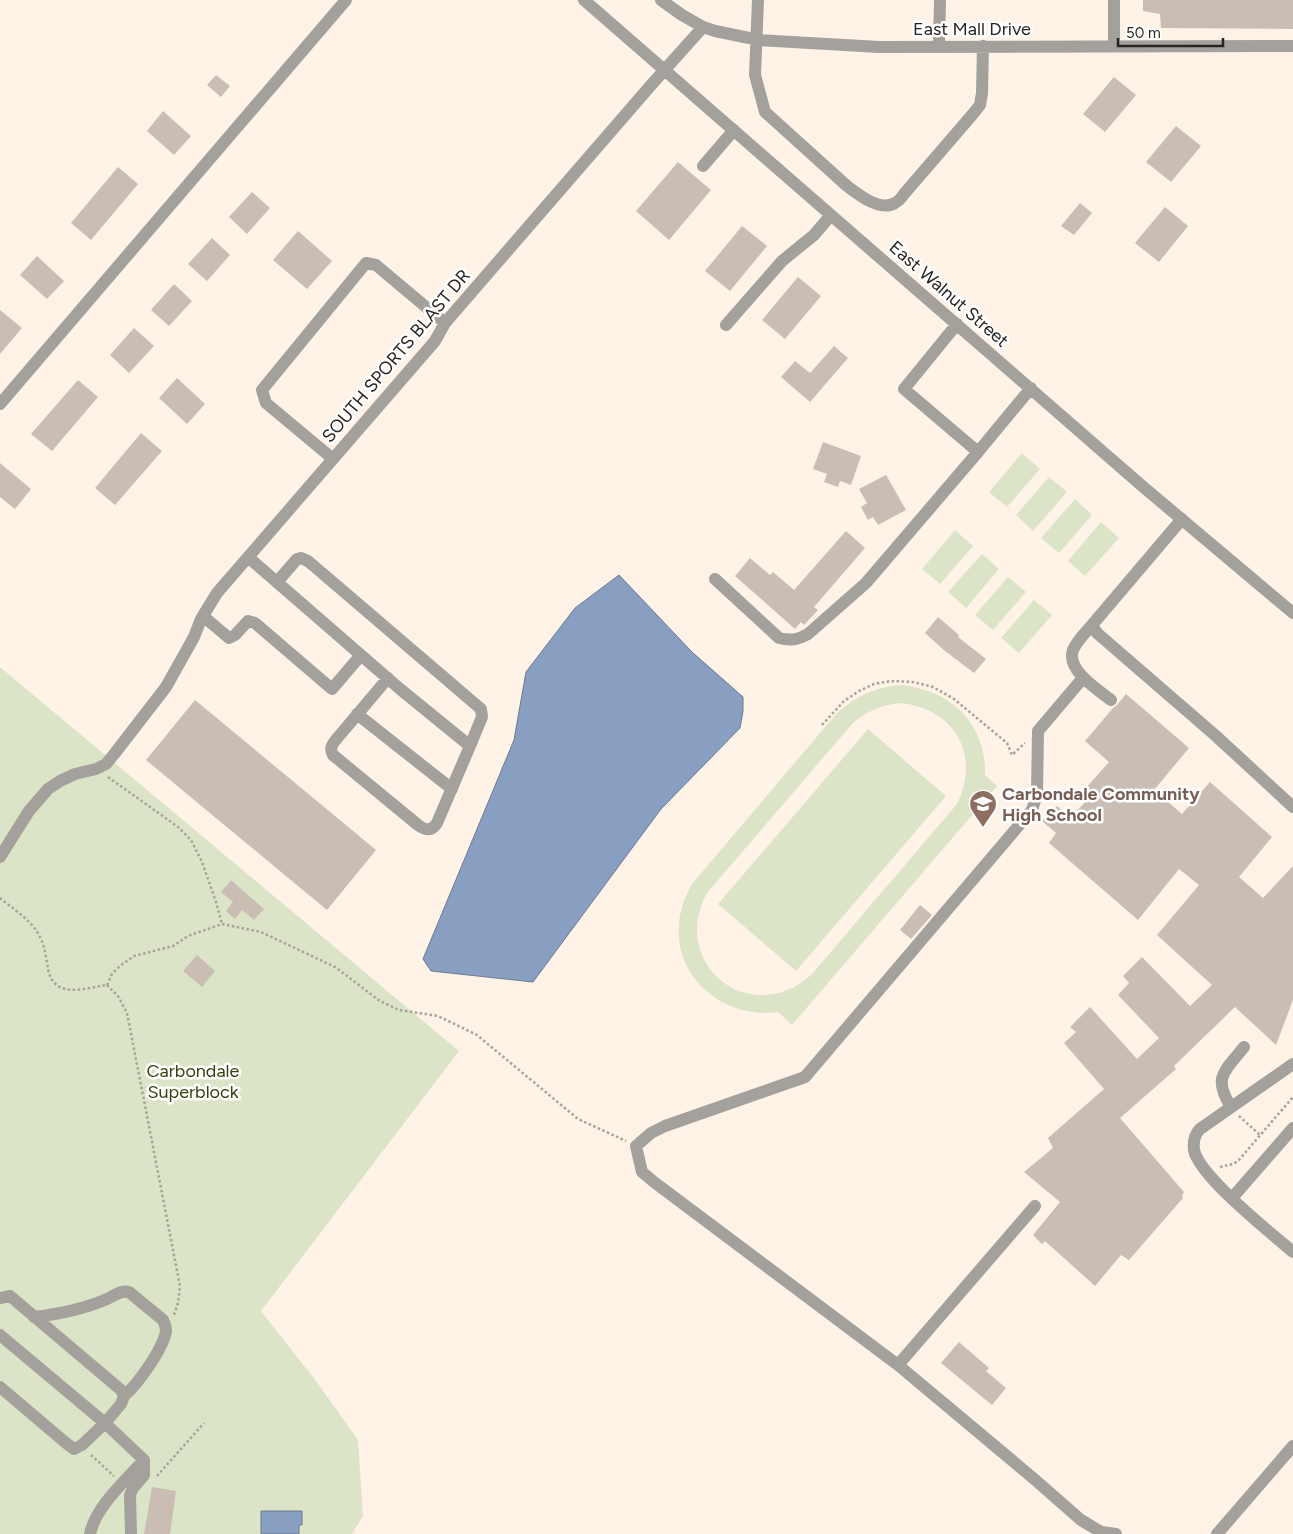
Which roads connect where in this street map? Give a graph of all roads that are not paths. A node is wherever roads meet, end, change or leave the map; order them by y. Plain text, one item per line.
1 (346, 0) edge
2 (584, 0) edge
3 (661, 0) edge
4 (670, 0) edge
5 (758, 0) edge
6 (940, 0) edge
7 (1114, 0) edge
8 (700, 25) junction
9 (756, 40) junction
10 (939, 46) junction
11 (983, 46) junction
12 (1114, 46) junction
13 (1293, 46) edge
14 (665, 69) junction
15 (734, 130) junction
16 (703, 166) dead end
17 (832, 215) junction
18 (444, 323) junction
19 (957, 324) junction
20 (726, 325) dead end
21 (1031, 388) junction
22 (0, 404) edge
23 (978, 452) junction
24 (333, 459) junction
25 (1182, 519) junction
26 (248, 557) junction
27 (715, 579) dead end
28 (278, 582) junction
29 (1293, 613) edge
30 (203, 616) junction
31 (1092, 625) junction
32 (361, 655) junction
33 (388, 678) junction
34 (1083, 678) junction
35 (1111, 700) dead end
36 (357, 714) junction
37 (470, 746) junction
38 (452, 789) junction
39 (1293, 807) edge
40 (0, 857) edge
41 (1244, 1047) dead end
42 (1293, 1064) edge
43 (1234, 1110) junction
44 (1293, 1128) edge
45 (1232, 1198) junction
46 (1035, 1206) dead end
47 (1293, 1252) edge
48 (0, 1298) edge
49 (34, 1317) junction
50 (0, 1335) edge
51 (898, 1365) junction
52 (0, 1387) edge
53 (124, 1396) junction
54 (104, 1423) junction
55 (1293, 1446) edge
56 (144, 1460) junction
57 (90, 1534) edge
58 (131, 1534) edge
59 (1116, 1534) edge
60 (1216, 1534) edge

1 - 22 street
2 - 14 street, East Walnut Street
3 - 8 street, East Mall Drive
4 - 8 street
5 - 9 street
6 - 10 street
7 - 12 street
8 - 9 street, East Mall Drive
8 - 14 street, SOUTH SPORTS BLAST DR
9 - 10 street, East Mall Drive
9 - 11 street
10 - 11 street, East Mall Drive
11 - 12 street, East Mall Drive
12 - 13 street, East Mall Drive
14 - 15 street, East Walnut Street
14 - 18 street, SOUTH SPORTS BLAST DR
15 - 16 street
15 - 17 street, East Walnut Street
17 - 19 street, East Walnut Street
17 - 20 street
18 - 24 street, SOUTH SPORTS BLAST DR
18 - 24 street
19 - 21 street, East Walnut Street
19 - 23 street
21 - 23 street
21 - 25 street, East Walnut Street
23 - 27 street
24 - 26 street, SOUTH SPORTS BLAST DR
25 - 29 street, East Walnut Street
25 - 31 street
26 - 28 street
26 - 30 street, SOUTH SPORTS BLAST DR
28 - 32 street
28 - 37 street
30 - 32 street
30 - 40 street, SOUTH SPORTS BLAST DR
31 - 34 street
31 - 39 street
32 - 33 street
33 - 36 street
33 - 37 street
34 - 35 street
34 - 51 street
36 - 38 street
36 - 38 street
37 - 38 street
41 - 43 street
42 - 43 street
43 - 45 street
44 - 45 street
45 - 47 street
46 - 51 street
48 - 49 street
49 - 53 street
49 - 53 street
50 - 54 street
51 - 59 street
52 - 54 street
53 - 54 street
54 - 56 street
55 - 60 street
56 - 57 street
56 - 58 street

